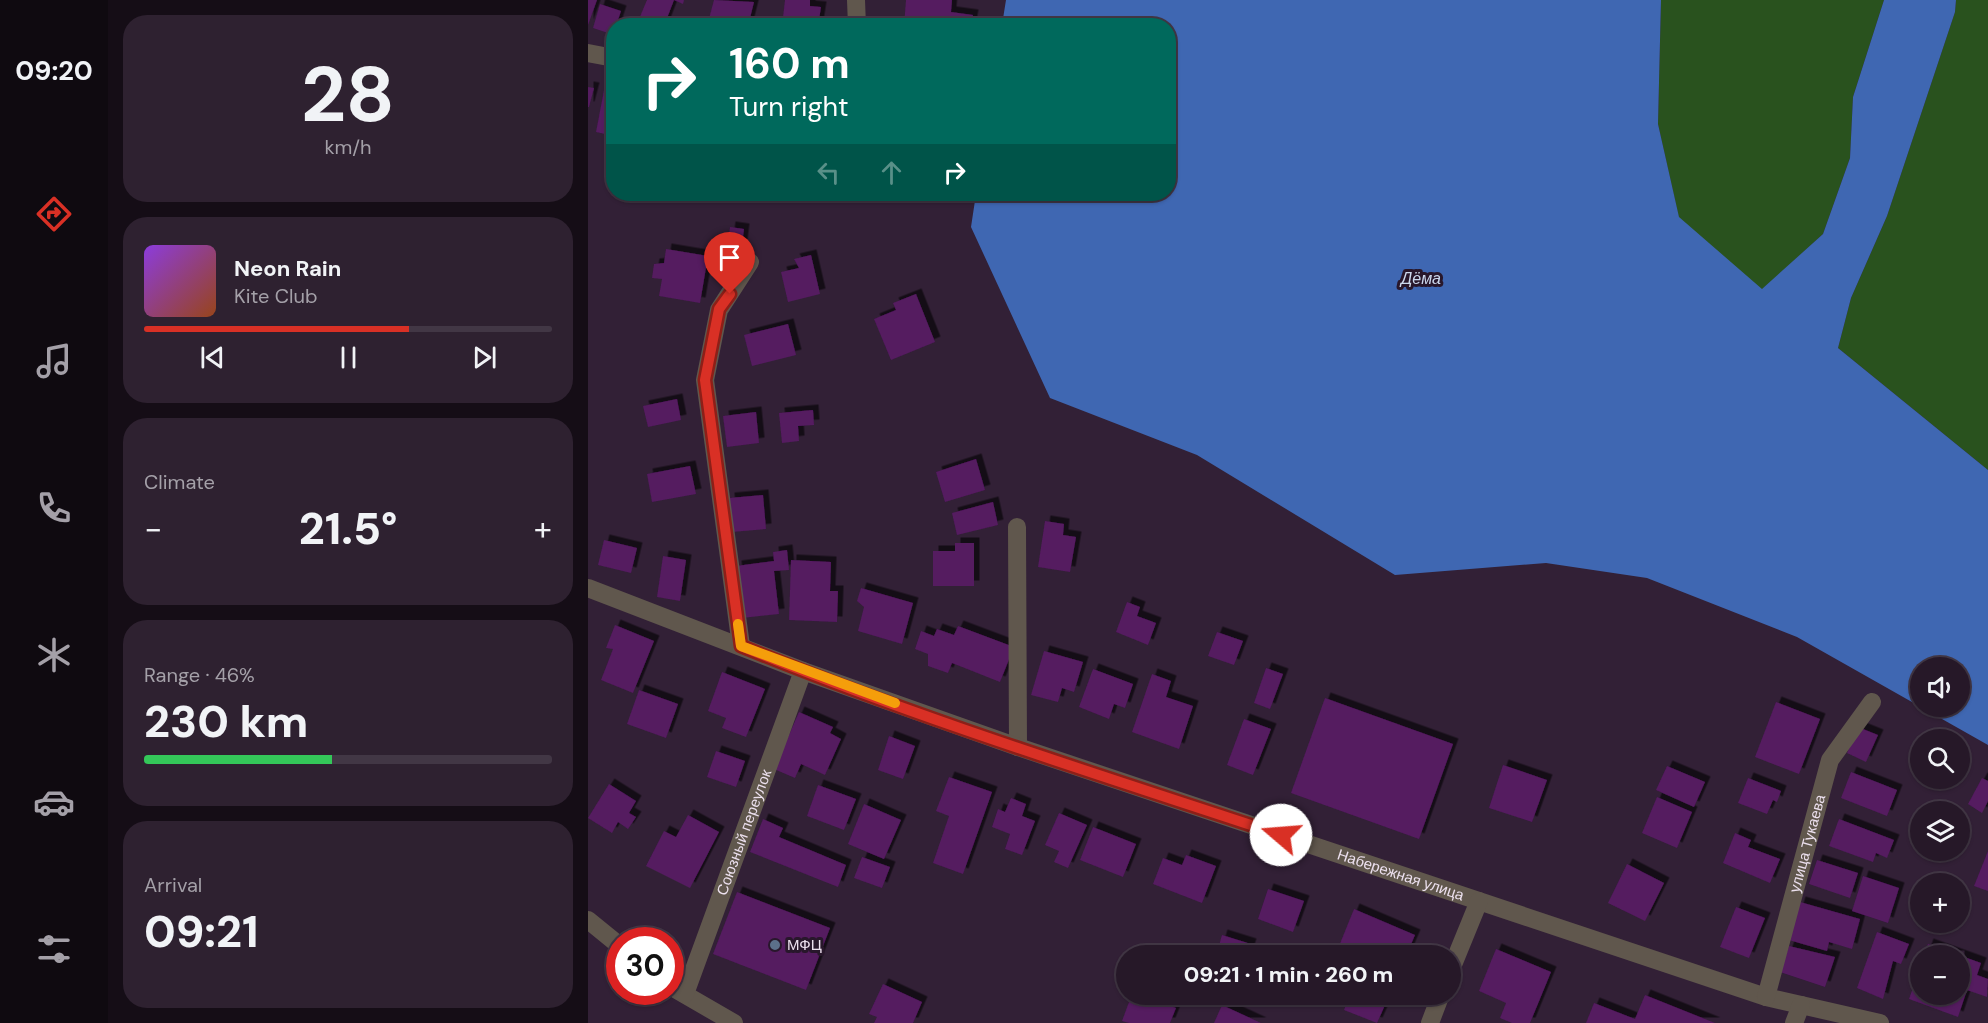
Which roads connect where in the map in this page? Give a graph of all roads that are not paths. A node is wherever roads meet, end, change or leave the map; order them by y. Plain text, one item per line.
1 (856, 0) edge
2 (857, 18) edge
3 (588, 53) edge
4 (606, 56) edge
5 (750, 262) dead end
6 (1017, 527) dead end
7 (588, 588) edge
8 (741, 646) junction
9 (803, 671) junction
10 (1872, 702) dead end
11 (1018, 747) junction
12 (1479, 901) junction
13 (588, 920) edge
14 (606, 935) edge
15 (1461, 945) edge
16 (684, 975) edge
17 (684, 994) edge
18 (1766, 997) junction
19 (1437, 1005) edge
20 (1801, 1005) junction
21 (734, 1023) edge
22 (1430, 1023) edge
23 (1794, 1023) edge
24 (1880, 1023) edge

1 - 2 street
3 - 4 street
5 - 8 street
6 - 11 street
7 - 8 street, Набережная улица
8 - 9 street, Набережная улица
9 - 11 street, Набережная улица
9 - 16 street, Союзный переулок
10 - 18 street, улица Тукаева
11 - 12 street, Набережная улица
12 - 15 street
12 - 18 street, Набережная улица
13 - 14 street
17 - 21 street
18 - 20 street, Набережная улица
19 - 22 street
20 - 23 street
20 - 24 street, Набережная улица

